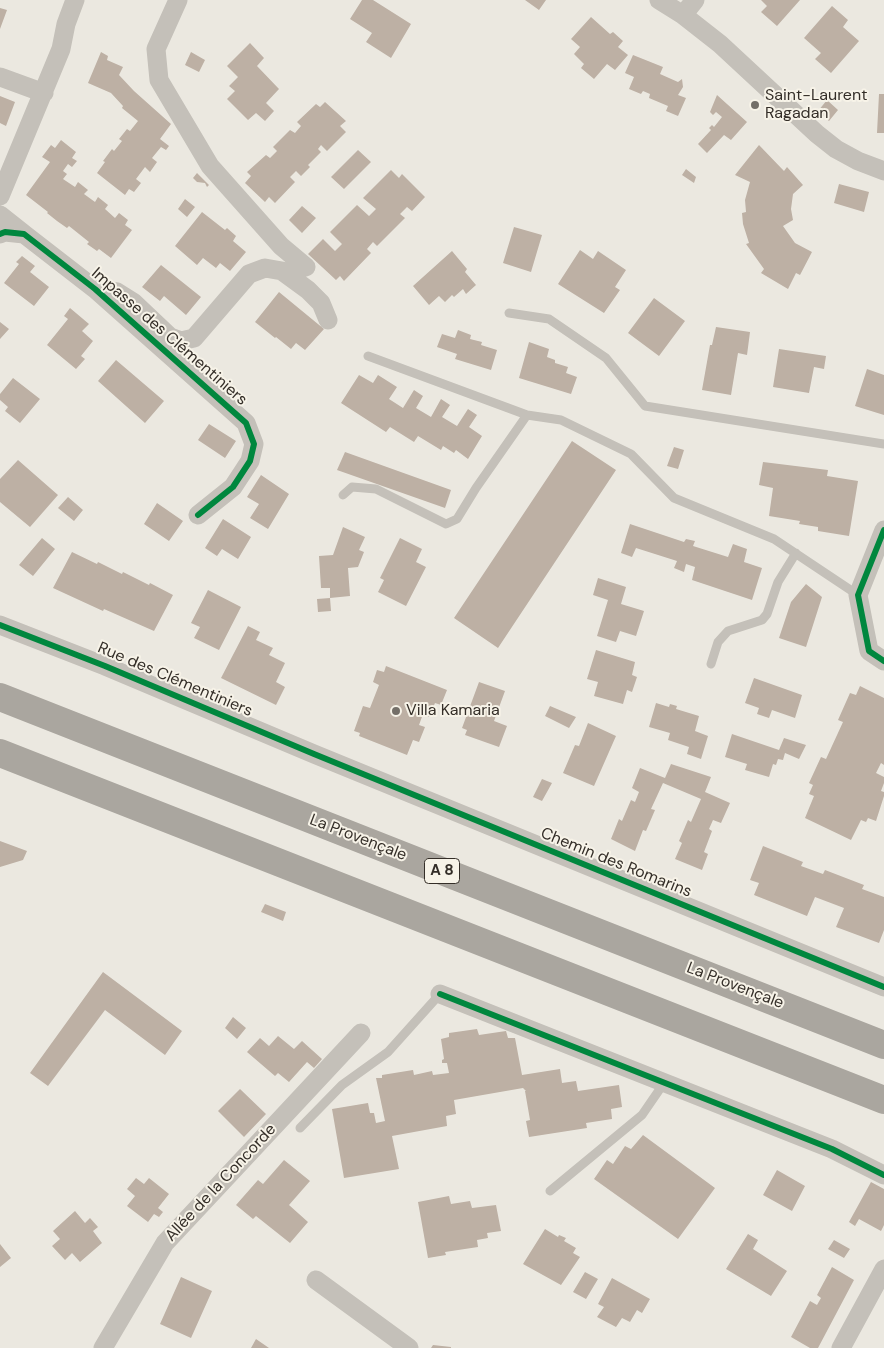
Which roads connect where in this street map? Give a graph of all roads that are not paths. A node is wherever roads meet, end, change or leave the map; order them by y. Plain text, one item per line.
1 (74, 0) edge
2 (178, 0) edge
3 (659, 0) edge
4 (695, 0) edge
5 (683, 15) junction
6 (0, 77) edge
7 (44, 93) junction
8 (884, 171) edge
9 (0, 196) edge
10 (0, 215) edge
11 (0, 234) edge
12 (24, 234) junction
13 (306, 267) dead end
14 (95, 288) junction
15 (509, 313) dead end
16 (328, 320) dead end
17 (368, 356) dead end
18 (527, 415) junction
19 (884, 444) edge
20 (343, 494) dead end
21 (198, 515) dead end
22 (884, 530) edge
23 (796, 553) junction
24 (858, 596) junction
25 (0, 625) edge
26 (884, 661) edge
27 (711, 664) dead end
28 (0, 697) edge
29 (0, 753) edge
30 (338, 763) joint
31 (884, 987) edge
32 (440, 994) joint
33 (361, 1033) dead end
34 (884, 1045) edge
35 (664, 1083) junction
36 (884, 1100) edge
37 (300, 1128) dead end
38 (884, 1176) edge
39 (550, 1191) dead end
40 (884, 1269) edge
41 (316, 1280) dead end
42 (103, 1348) edge
43 (409, 1348) edge
44 (841, 1348) edge

1 - 7 street
2 - 13 street
3 - 5 street
4 - 5 street
5 - 8 street
6 - 7 street
7 - 9 street
10 - 12 street, Impasse des Clémentiniers
11 - 12 street
12 - 14 street, Impasse des Clémentiniers
14 - 16 street
14 - 21 street, Impasse des Clémentiniers
15 - 19 lane
17 - 18 lane
18 - 20 lane
18 - 23 lane
22 - 24 street
23 - 24 lane
23 - 27 lane
24 - 26 street
25 - 30 street, Rue des Clémentiniers
28 - 34 highway, La Provençale / A 8
29 - 36 highway
30 - 31 street, Chemin des Romarins
32 - 35 street
32 - 37 lane
33 - 42 street, Allée de la Concorde
35 - 38 street
35 - 39 lane
40 - 44 street
41 - 43 street

